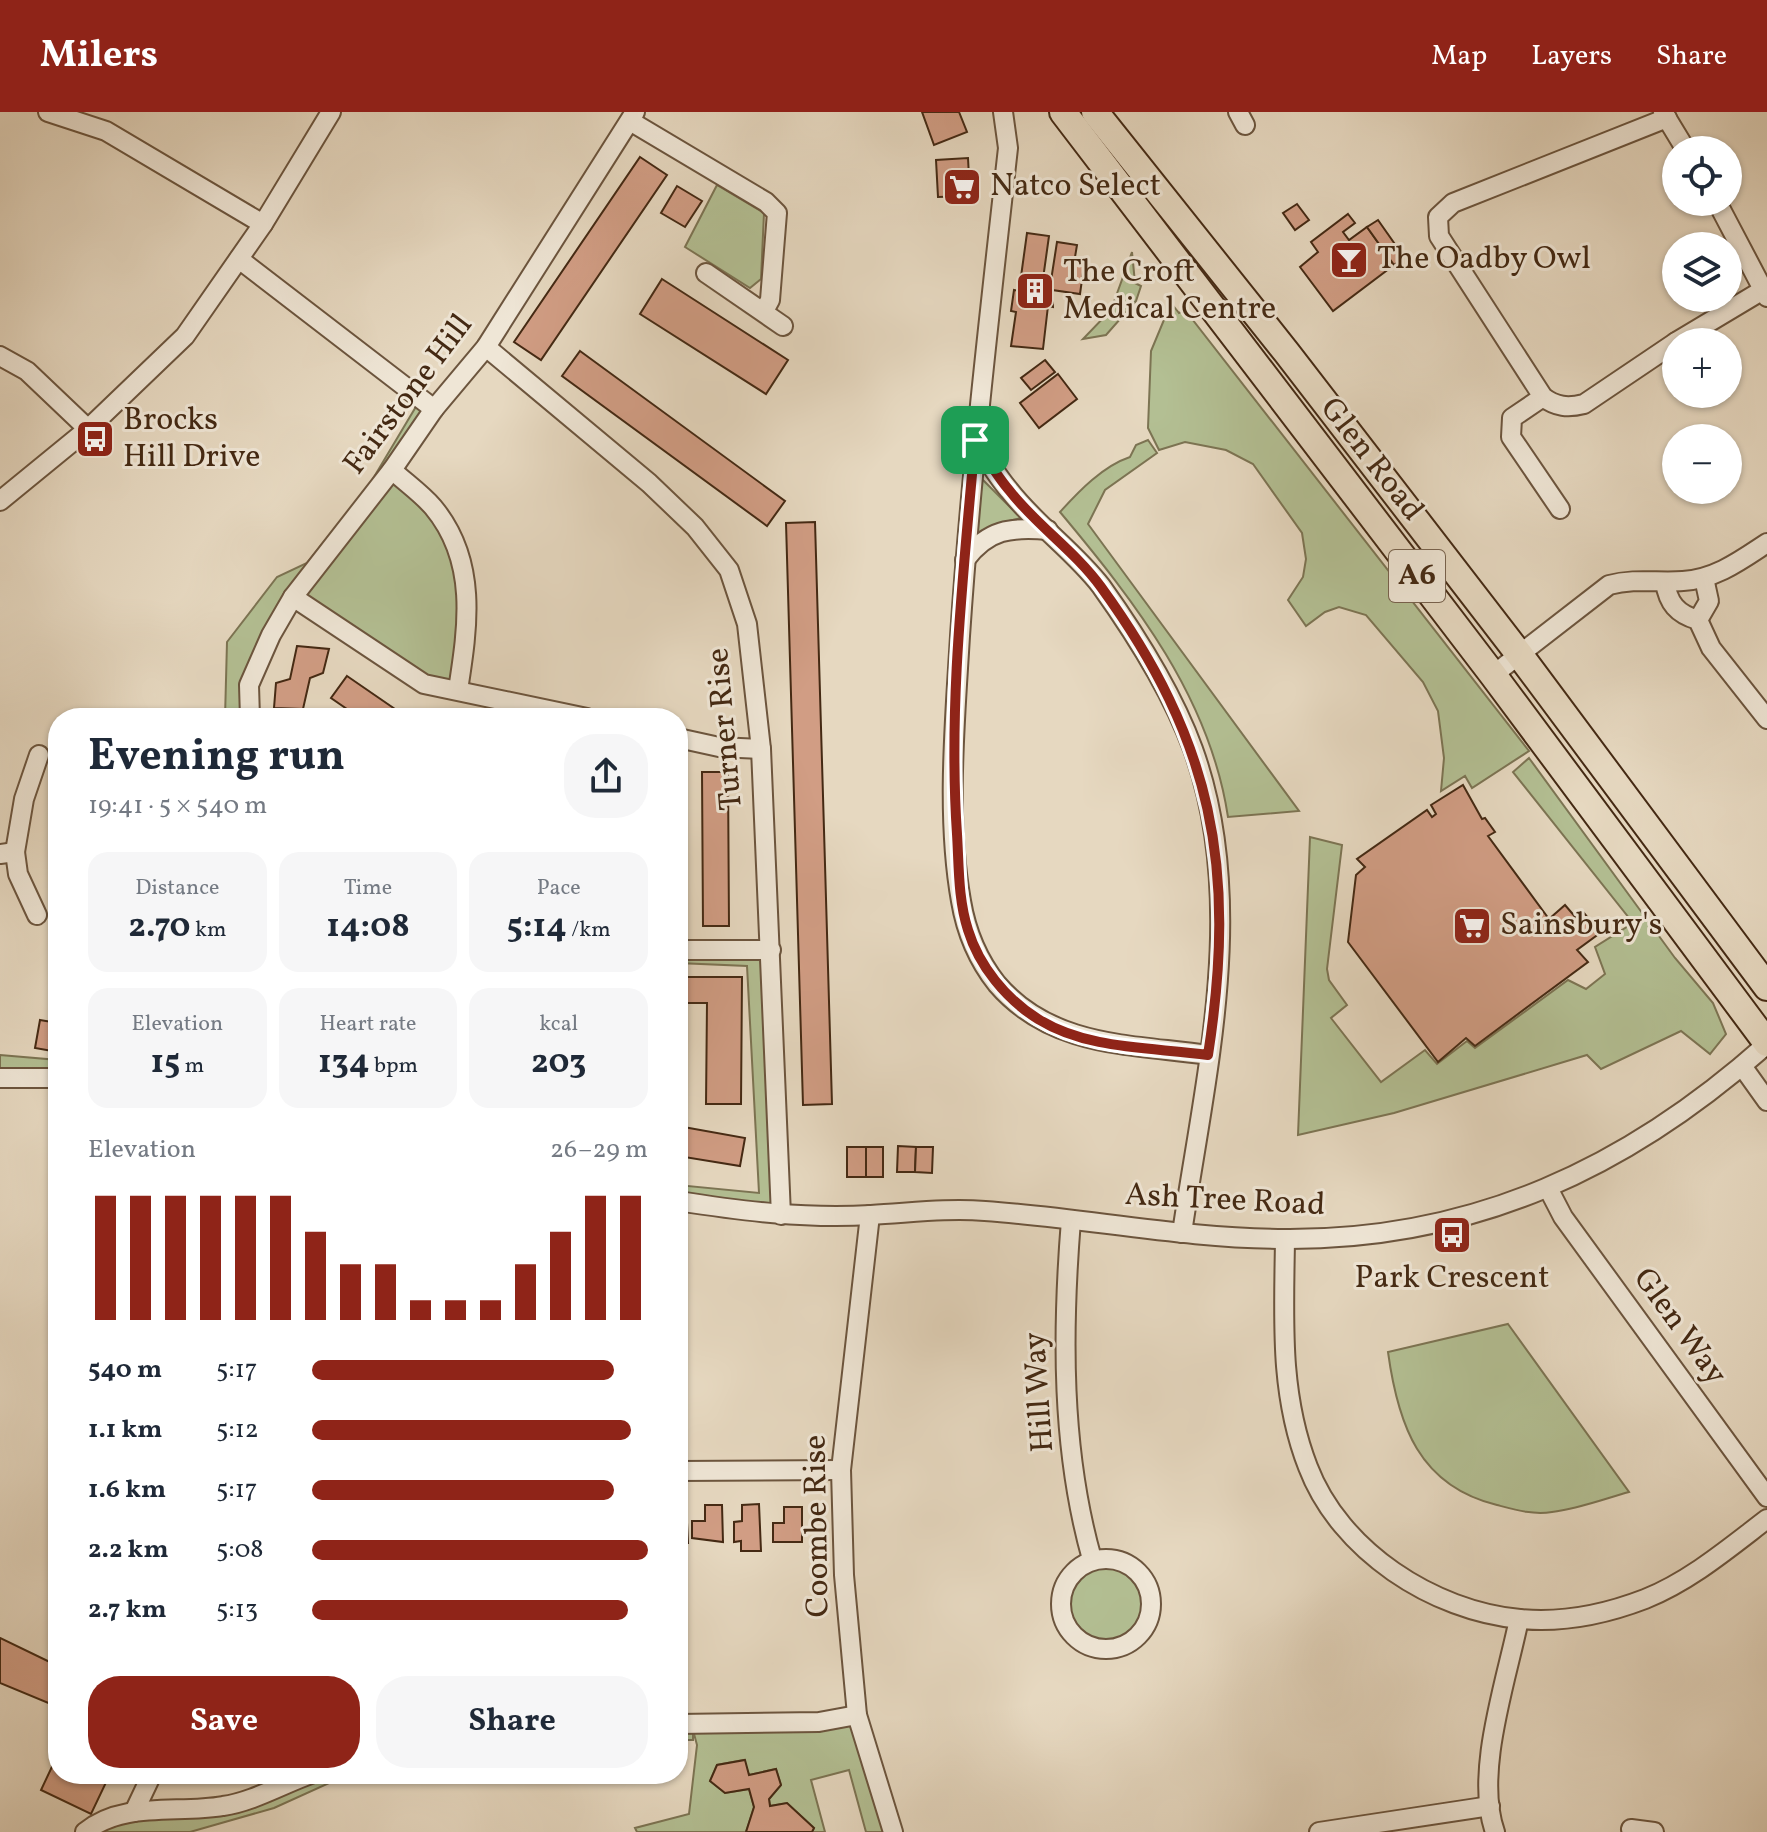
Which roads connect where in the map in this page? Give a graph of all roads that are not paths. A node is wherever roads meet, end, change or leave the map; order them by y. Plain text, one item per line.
1 (48, 112) edge
2 (331, 112) edge
3 (1003, 112) edge
4 (1063, 112) edge
5 (1095, 112) edge
6 (1665, 115) edge
7 (632, 116) edge
8 (1678, 136) edge
9 (795, 203) dead end
10 (777, 213) junction
11 (1724, 216) edge
12 (263, 224) junction
13 (239, 259) junction
14 (706, 273) dead end
15 (1765, 294) edge
16 (764, 311) junction
17 (783, 326) dead end
18 (1702, 328) edge
19 (486, 347) junction
20 (1662, 351) edge
21 (0, 356) edge
22 (1543, 397) junction
23 (434, 409) junction
24 (88, 429) junction
25 (975, 440) junction
26 (392, 470) junction
27 (0, 501) edge
28 (1560, 509) dead end
29 (1048, 530) junction
30 (1767, 543) edge
31 (965, 560) junction
32 (1704, 578) junction
33 (1665, 582) junction
34 (293, 597) junction
35 (1698, 620) junction
36 (1519, 654) junction
37 (1493, 675) junction
38 (458, 690) junction
39 (250, 708) edge
40 (541, 708) edge
41 (1767, 719) edge
42 (688, 740) edge
43 (761, 749) junction
44 (39, 755) dead end
45 (7, 853) edge
46 (37, 915) dead end
47 (688, 950) edge
48 (771, 950) junction
49 (1767, 987) edge
50 (1767, 1043) edge
51 (1208, 1055) junction
52 (1742, 1066) junction
53 (0, 1078) edge
54 (48, 1078) edge
55 (1767, 1101) edge
56 (1548, 1188) junction
57 (688, 1202) edge
58 (781, 1215) junction
59 (870, 1215) junction
60 (1071, 1220) junction
61 (1182, 1233) junction
62 (1285, 1239) junction
63 (841, 1470) junction
64 (688, 1471) edge
65 (1767, 1497) edge
66 (1767, 1519) edge
67 (1092, 1559) junction
68 (1519, 1619) junction
69 (857, 1715) junction
70 (688, 1724) edge
71 (147, 1784) edge
72 (284, 1784) edge
73 (1490, 1806) junction
74 (134, 1812) junction
75 (1631, 1829) dead end
76 (85, 1832) edge
77 (893, 1832) edge
78 (1319, 1832) edge
79 (1495, 1832) edge
80 (1654, 1832) edge

1 - 12 street
2 - 12 street
3 - 25 street
4 - 37 highway, Glen Road / A6
5 - 36 highway, Glen Road / A6
6 - 8 street
6 - 22 street
7 - 10 street
7 - 19 street, Fairstone Hill
9 - 10 street
10 - 16 street
11 - 15 street
12 - 13 street
13 - 23 street
13 - 24 street
14 - 16 street
15 - 18 street
16 - 17 street
19 - 23 street, Fairstone Hill
19 - 43 street, Turner Rise
20 - 22 street
21 - 24 street
22 - 28 street
23 - 26 street, Fairstone Hill
24 - 27 street
25 - 29 street
25 - 31 street
26 - 34 street, Fairstone Hill
26 - 38 street
29 - 31 street
29 - 51 street
30 - 32 street
31 - 51 street
32 - 33 street
32 - 35 street
33 - 35 street
33 - 36 street
34 - 38 street
34 - 39 street, Fairstone Hill
35 - 41 street
36 - 37 street
36 - 49 highway, Glen Road / A6
37 - 50 highway, Glen Road / A6
38 - 40 street
42 - 43 street
43 - 48 street, Turner Rise
44 - 45 street
45 - 46 street
47 - 48 street
48 - 58 street, Turner Rise
50 - 52 street, Ash Tree Road
51 - 61 street
52 - 55 street
52 - 56 street, Ash Tree Road
53 - 54 street
56 - 62 street, Ash Tree Road
56 - 65 street, Glen Way
57 - 58 street, Ash Tree Road
58 - 59 street, Ash Tree Road
59 - 60 street, Ash Tree Road
59 - 63 street, Coombe Rise
60 - 61 street, Ash Tree Road
60 - 67 street, Hill Way
61 - 62 street, Ash Tree Road
62 - 68 street
63 - 64 street
63 - 69 street, Coombe Rise
66 - 68 street
67 - 67 street
68 - 73 street
69 - 70 street
69 - 77 street, Coombe Rise
71 - 74 street
72 - 74 street
73 - 78 street
73 - 79 street
74 - 76 street
75 - 80 street

